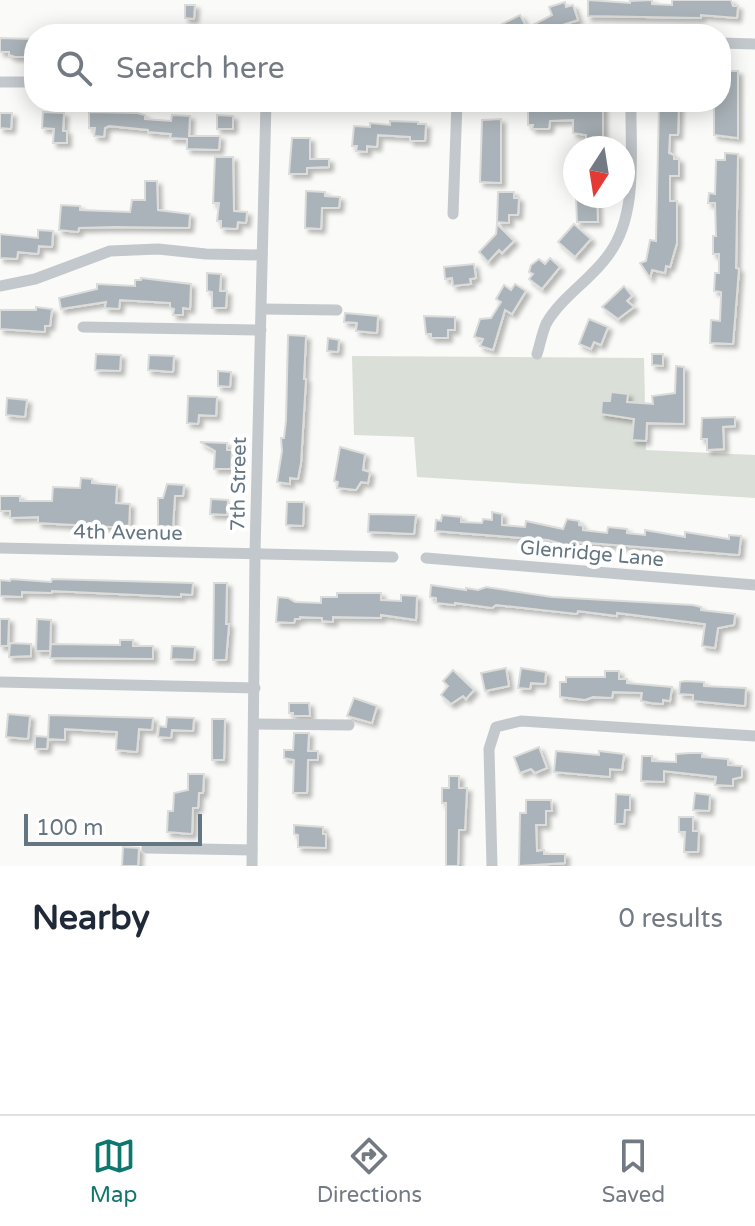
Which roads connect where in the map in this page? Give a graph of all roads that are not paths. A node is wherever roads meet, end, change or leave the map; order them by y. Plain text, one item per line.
1 (731, 43) edge
2 (755, 44) edge
3 (0, 82) edge
4 (24, 82) edge
5 (266, 112) edge
6 (457, 112) edge
7 (631, 112) edge
8 (453, 214) dead end
9 (262, 255) junction
10 (0, 286) edge
11 (262, 309) junction
12 (337, 310) dead end
13 (83, 327) dead end
14 (261, 330) junction
15 (537, 354) dead end
16 (0, 548) edge
17 (255, 553) junction
18 (393, 557) dead end
19 (426, 558) dead end
20 (755, 585) edge
21 (0, 682) edge
22 (255, 688) junction
23 (254, 724) junction
24 (349, 725) dead end
25 (755, 736) edge
26 (147, 848) dead end
27 (252, 850) junction
28 (252, 866) edge
29 (492, 866) edge

1 - 2 street
3 - 4 street
5 - 9 street, 7th Street
6 - 8 street
7 - 15 street
9 - 10 street
9 - 11 street, 7th Street
11 - 12 street
11 - 14 street, 7th Street
13 - 14 street
14 - 17 street, 7th Street
16 - 17 street, 4th Avenue
17 - 18 street
17 - 22 street, 7th Street
19 - 20 street, Glenridge Lane
21 - 22 street
22 - 23 street, 7th Street
23 - 24 street
23 - 27 street, 7th Street
25 - 29 street
26 - 27 street
27 - 28 street, 7th Street

